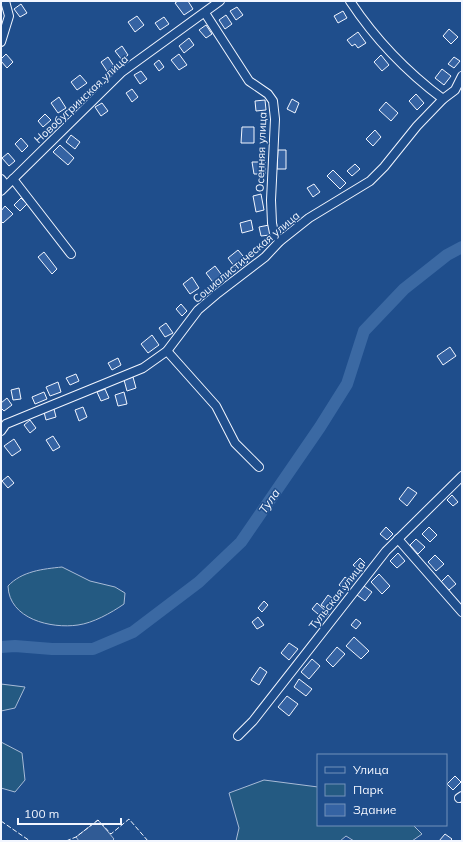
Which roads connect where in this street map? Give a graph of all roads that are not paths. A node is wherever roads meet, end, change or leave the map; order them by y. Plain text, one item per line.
1 (5, 1) edge
2 (220, 1) edge
3 (350, 1) edge
4 (205, 13) junction
5 (1, 42) edge
6 (462, 76) edge
7 (443, 99) junction
8 (5, 183) edge
9 (280, 241) junction
10 (71, 254) dead end
11 (166, 351) junction
12 (4, 420) edge
13 (1, 431) edge
14 (259, 467) dead end
15 (462, 476) edge
16 (398, 539) junction
17 (462, 612) edge
18 (238, 736) dead end

1 - 5 street
2 - 4 street, Новобугринская улица
3 - 7 street
4 - 8 street, Новобугринская улица
4 - 9 street, Осенняя улица
6 - 7 street, Социалистическая улица
7 - 9 street, Социалистическая улица
8 - 10 street
9 - 11 street, Социалистическая улица
11 - 12 street, Социалистическая улица
11 - 14 street
12 - 13 street, Социалистическая улица
15 - 16 street, Тульская улица
16 - 17 street
16 - 18 street, Тульская улица

